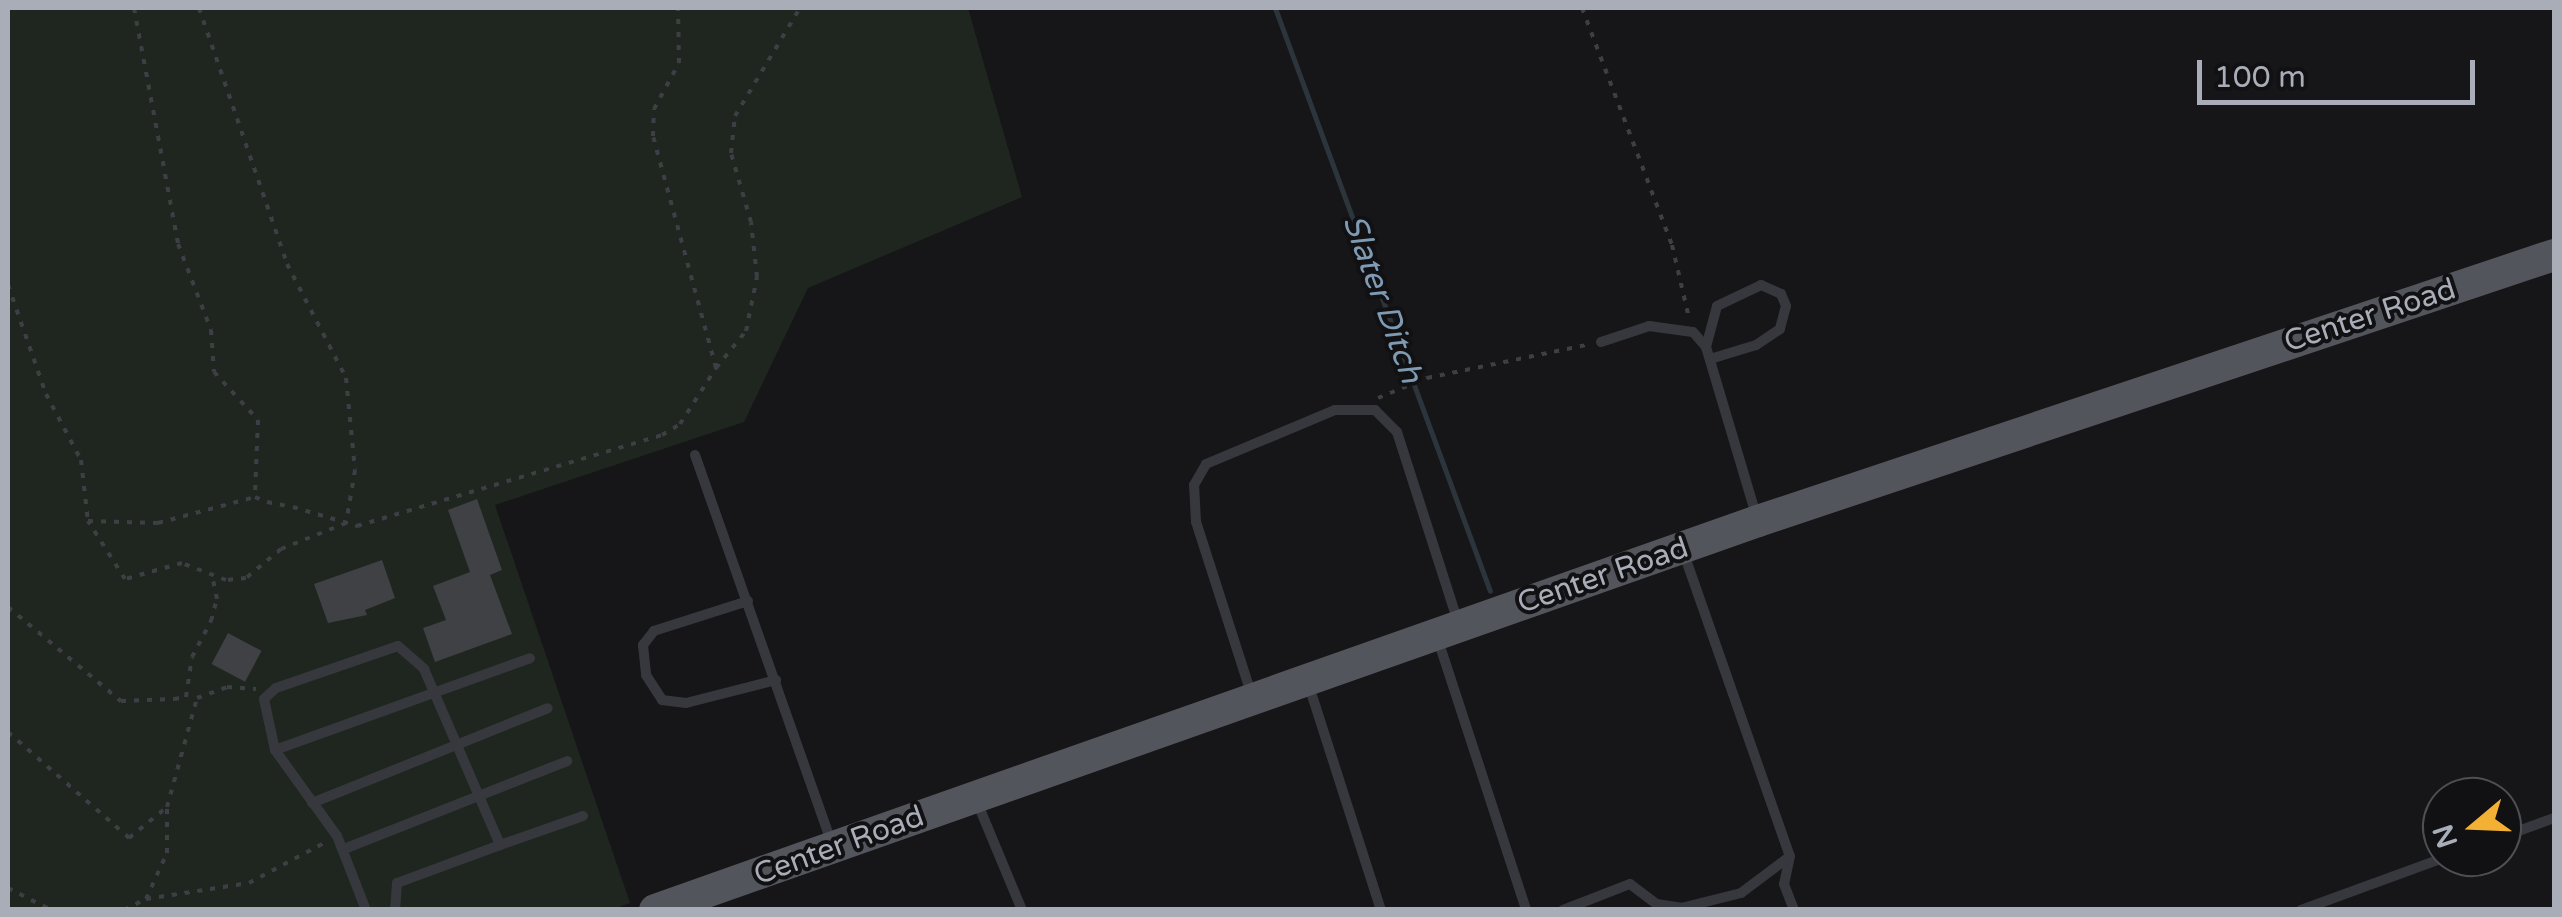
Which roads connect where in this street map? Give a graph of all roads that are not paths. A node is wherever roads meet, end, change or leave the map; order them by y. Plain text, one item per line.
1 (2554, 255) edge
2 (1600, 342) road end
3 (1708, 353) junction
4 (695, 455) dead end
5 (1758, 521) junction
6 (1682, 549) junction
7 (748, 601) junction
8 (1447, 630) junction
9 (530, 658) dead end
10 (776, 680) junction
11 (1307, 680) junction
12 (435, 690) junction
13 (1253, 698) junction
14 (548, 708) dead end
15 (459, 741) junction
16 (276, 750) junction
17 (566, 761) dead end
18 (480, 793) junction
19 (975, 796) junction
20 (312, 803) junction
21 (583, 816) dead end
22 (2554, 818) edge
23 (2522, 830) edge
24 (500, 845) junction
25 (344, 849) junction
26 (834, 849) junction
27 (1790, 856) junction
28 (2422, 866) edge
29 (366, 910) edge
30 (395, 910) edge
31 (655, 910) edge
32 (1022, 910) edge
33 (1381, 910) edge
34 (1526, 910) edge
35 (1562, 910) edge
36 (1794, 910) edge
37 (2300, 910) edge

1 - 5 main road, Center Road
2 - 3 lane
3 - 3 lane
3 - 5 lane
4 - 7 lane
5 - 6 main road, Center Road
6 - 8 main road, Center Road
6 - 27 lane
7 - 10 lane
7 - 10 lane
8 - 11 main road, Center Road
8 - 13 lane
8 - 34 lane
9 - 12 lane
10 - 26 lane
11 - 13 main road, Center Road
11 - 33 lane
12 - 15 lane
12 - 16 lane
12 - 16 lane
13 - 19 main road, Center Road
14 - 15 lane
15 - 18 lane
15 - 20 lane
16 - 20 lane
17 - 18 lane
18 - 24 lane
18 - 25 lane
19 - 26 main road, Center Road
19 - 32 lane
20 - 25 lane
21 - 24 lane
22 - 23 lane
24 - 30 lane
25 - 29 lane
26 - 31 main road, Center Road
27 - 35 lane
27 - 36 lane
28 - 37 lane

